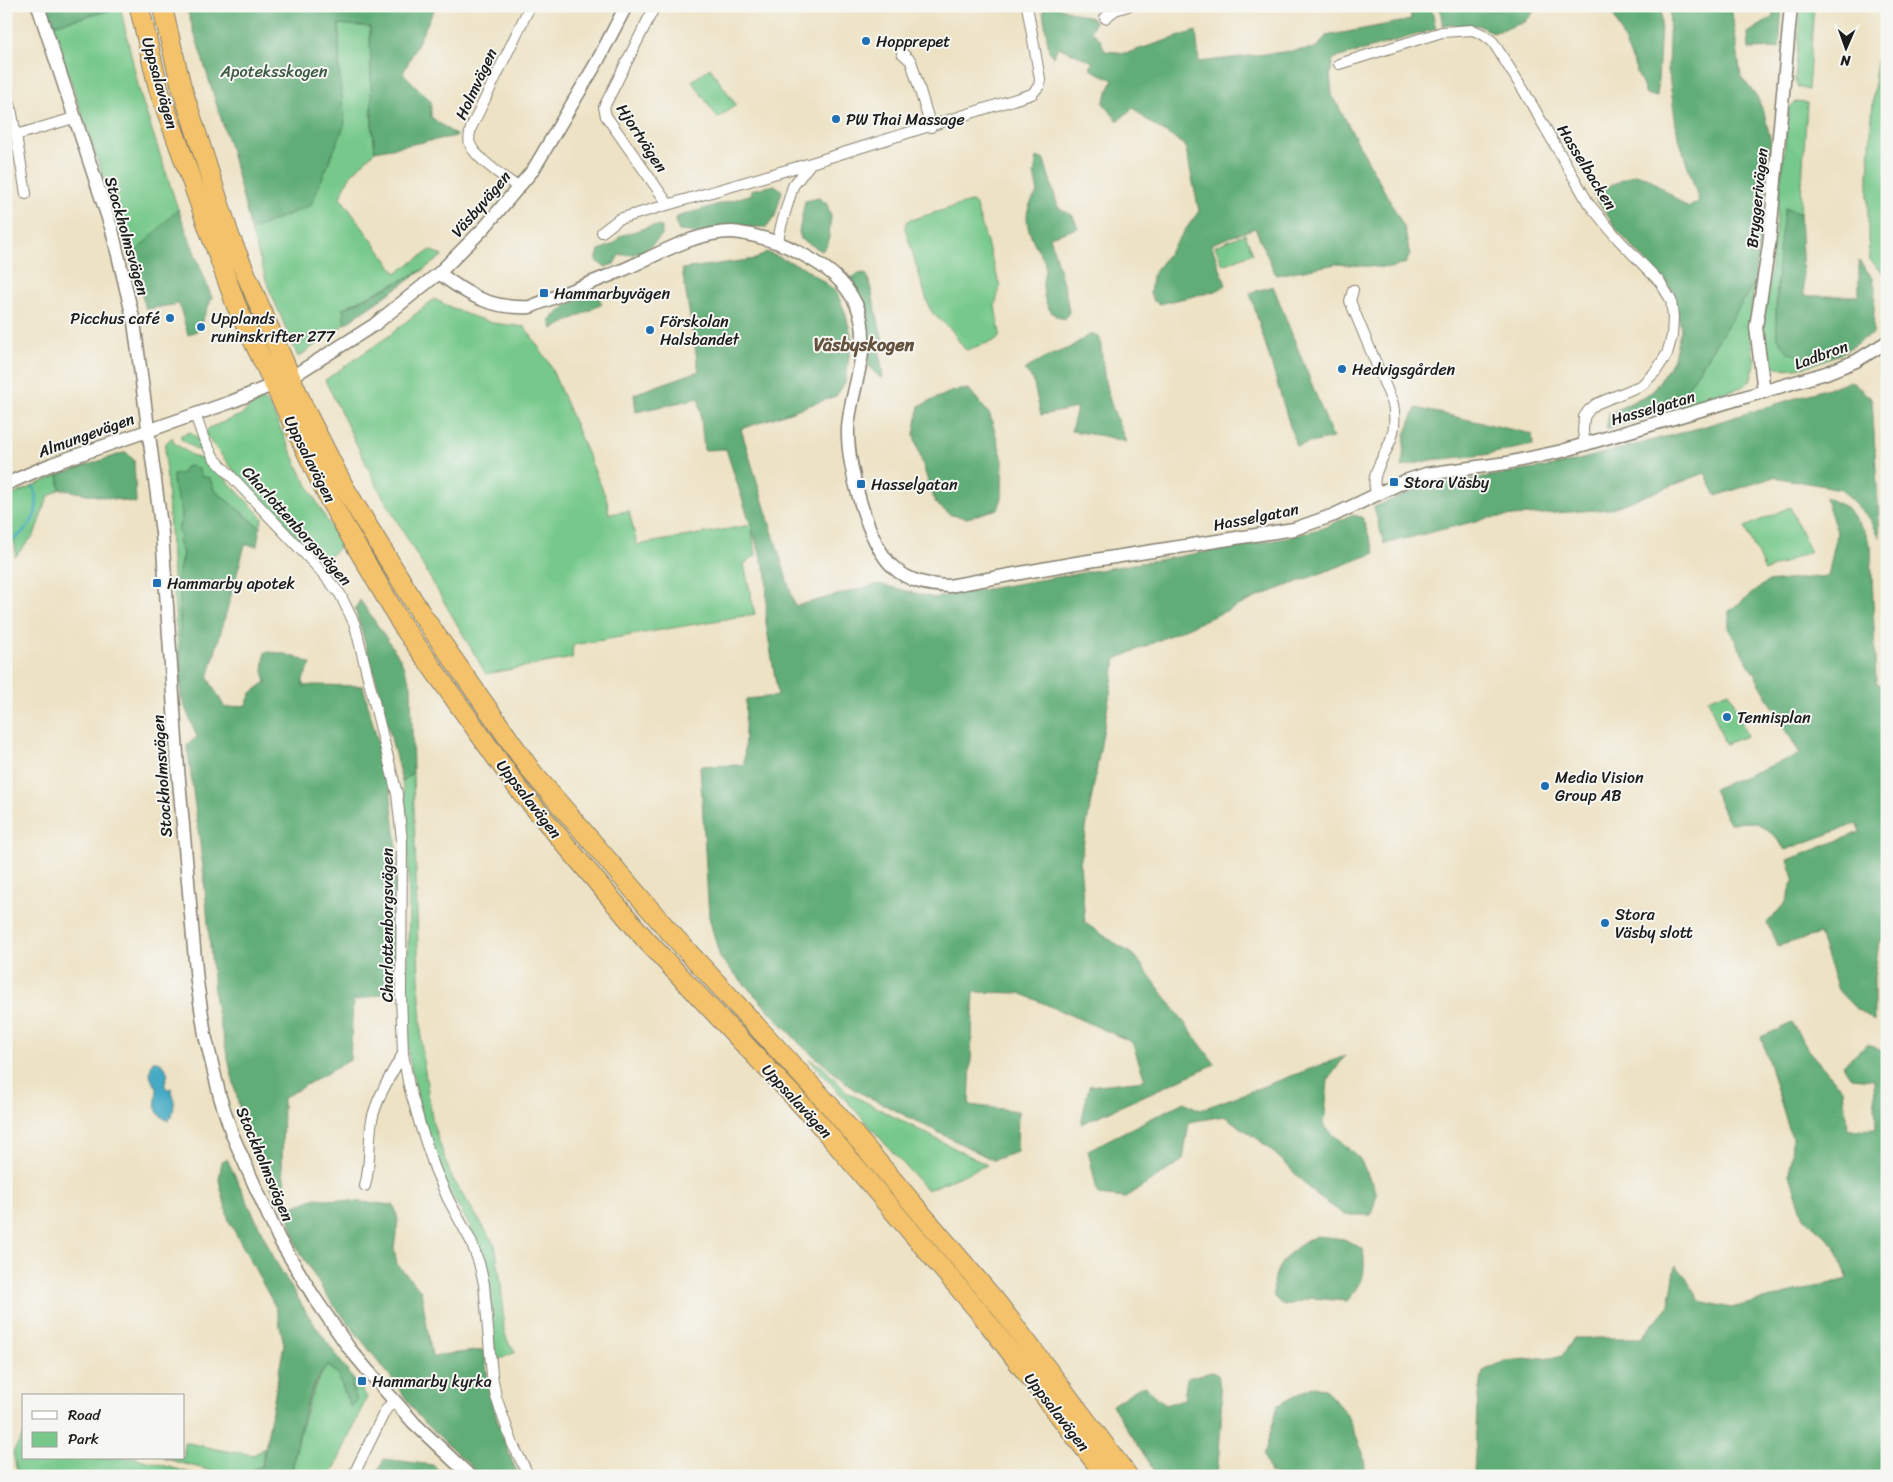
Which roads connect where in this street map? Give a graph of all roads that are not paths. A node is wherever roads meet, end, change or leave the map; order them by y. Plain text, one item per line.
1 (38, 6) edge
2 (139, 6) edge
3 (162, 6) edge
4 (530, 6) edge
5 (626, 6) edge
6 (655, 6) edge
7 (1027, 6) edge
8 (1128, 6) edge
9 (1792, 6) edge
10 (1105, 18) dead end
11 (902, 53) dead end
12 (1339, 64) dead end
13 (6, 83) edge
14 (74, 118) junction
15 (931, 127) junction
16 (16, 135) junction
17 (811, 163) junction
18 (518, 187) junction
19 (26, 194) dead end
20 (668, 204) junction
21 (602, 232) dead end
22 (778, 241) junction
23 (439, 273) junction
24 (1353, 290) dead end
25 (1887, 342) edge
26 (301, 371) dead end
27 (265, 388) dead end
28 (1764, 392) junction
29 (195, 414) junction
30 (150, 429) junction
31 (1585, 444) junction
32 (6, 484) edge
33 (1377, 494) junction
34 (403, 1054) junction
35 (365, 1186) dead end
36 (394, 1400) junction
37 (353, 1476) edge
38 (470, 1476) edge
39 (529, 1476) edge
40 (1106, 1476) edge
41 (1128, 1476) edge

1 - 14 street, Stockholmsvägen
2 - 40 highway, Uppsalavägen
3 - 41 highway, Uppsalavägen
4 - 18 street, Holmvägen
5 - 18 street, Väsbyvägen
6 - 20 street, Hjortvägen
7 - 15 street
8 - 10 street
9 - 28 street, Bryggerivägen
11 - 15 street
12 - 31 street, Hasselbacken
13 - 16 street
14 - 16 street
14 - 30 street, Stockholmsvägen
15 - 17 street
16 - 19 street
17 - 20 street
17 - 22 street
18 - 23 street, Väsbyvägen
20 - 21 street
22 - 23 street, Hasselgatan
22 - 33 street, Hasselgatan
23 - 26 street, Väsbyvägen
24 - 33 street
25 - 28 street, Ladbron
27 - 29 street
28 - 31 street, Hasselgatan
29 - 30 street
29 - 34 street, Charlottenborgsvägen
30 - 32 street, Almungevägen
30 - 36 street, Stockholmsvägen
31 - 33 street, Hasselgatan
34 - 35 street
34 - 39 street, Charlottenborgsvägen
36 - 37 street
36 - 38 street, Stockholmsvägen

